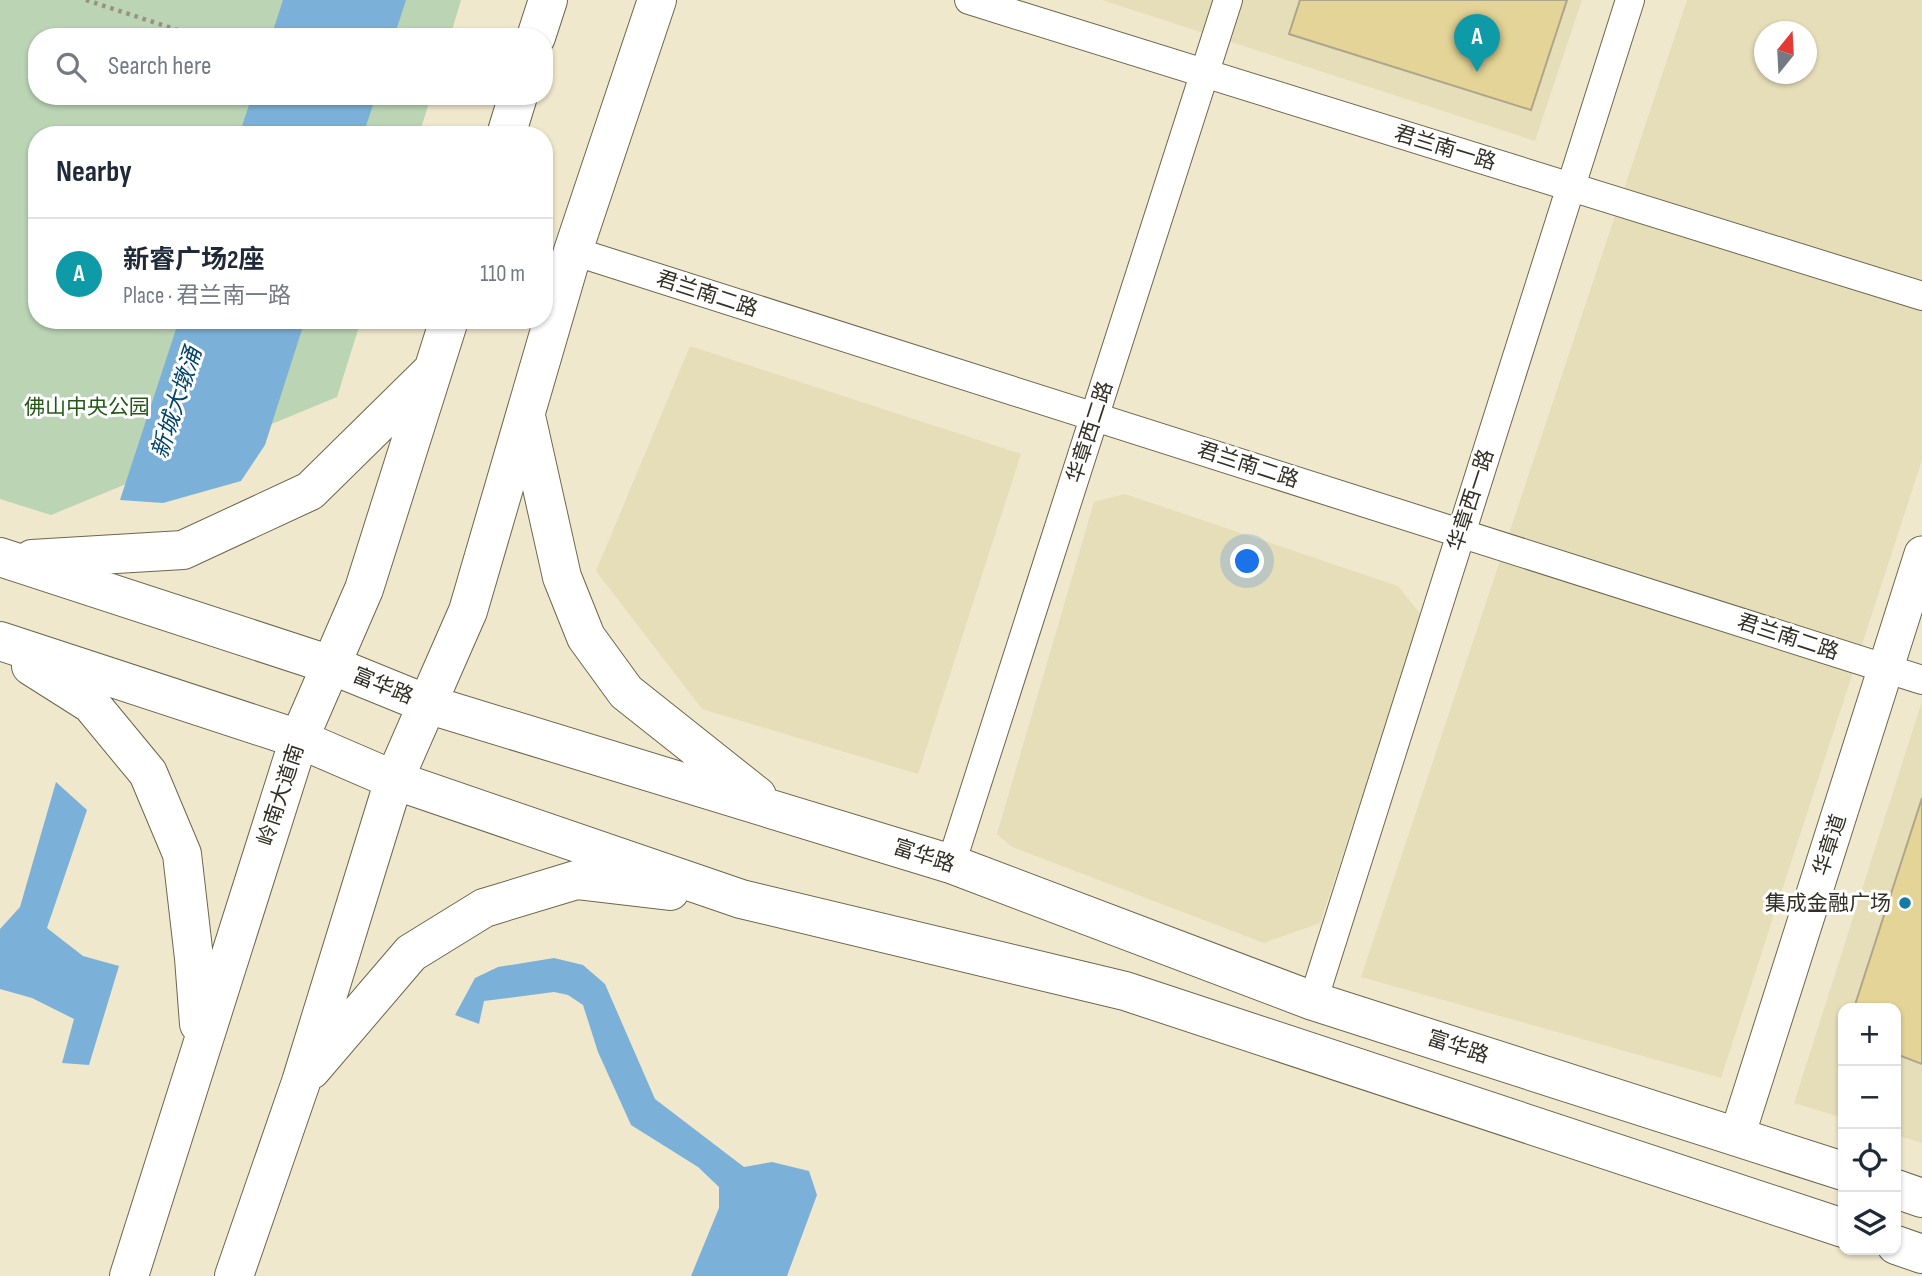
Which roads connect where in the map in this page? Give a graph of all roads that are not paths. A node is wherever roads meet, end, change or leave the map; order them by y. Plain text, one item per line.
1 (548, 0) edge
2 (657, 0) edge
3 (969, 0) edge
4 (1228, 0) edge
5 (1630, 0) edge
6 (540, 28) edge
7 (1205, 73) junction
8 (515, 105) edge
9 (509, 126) edge
10 (1571, 187) junction
11 (573, 251) junction
12 (1922, 296) edge
13 (553, 318) edge
14 (446, 329) edge
15 (550, 329) edge
16 (434, 369) junction
17 (525, 411) junction
18 (1095, 417) junction
19 (1461, 533) junction
20 (1922, 554) edge
21 (6, 558) edge
22 (0, 641) edge
23 (0, 646) edge
24 (331, 666) junction
25 (1885, 668) junction
26 (1922, 680) edge
27 (427, 704) junction
28 (299, 739) junction
29 (394, 780) junction
30 (775, 810) junction
31 (951, 864) junction
32 (741, 899) junction
33 (1313, 1001) junction
34 (201, 1045) junction
35 (301, 1082) junction
36 (1737, 1136) junction
37 (1838, 1169) edge
38 (1901, 1191) edge
39 (1922, 1198) edge
40 (1838, 1226) edge
41 (1901, 1247) edge
42 (1922, 1254) edge
43 (129, 1276) edge
44 (234, 1276) edge

1 - 6 main road
2 - 11 main road
3 - 7 street, 君兰南一路
4 - 7 street, 华章西二路
5 - 10 street, 华章西一路
7 - 10 street, 君兰南一路
7 - 18 street, 华章西二路
8 - 9 main road
10 - 12 street, 君兰南一路
10 - 19 street, 华章西一路
11 - 13 main road
11 - 18 street, 君兰南二路
14 - 16 main road, 岭南大道南
15 - 17 main road
16 - 21 main road
16 - 24 main road, 岭南大道南
17 - 27 main road
17 - 30 main road
18 - 19 street, 君兰南二路
18 - 31 street, 华章西二路
19 - 25 street, 君兰南二路
19 - 33 street, 华章西一路
20 - 25 street, 华章道
21 - 24 main road, 富华路
22 - 28 main road
23 - 34 main road
24 - 27 main road, 富华路
24 - 28 main road, 岭南大道南
25 - 26 street, 君兰南二路
25 - 36 street, 华章道
27 - 29 main road
27 - 30 main road, 富华路
28 - 29 main road
28 - 34 main road, 岭南大道南
29 - 32 main road
29 - 35 main road
30 - 31 main road, 富华路
31 - 33 main road, 富华路
32 - 35 main road
32 - 40 main road
33 - 36 main road, 富华路
34 - 43 main road, 岭南大道南
35 - 44 main road
36 - 37 main road, 富华路
38 - 39 main road
41 - 42 main road

